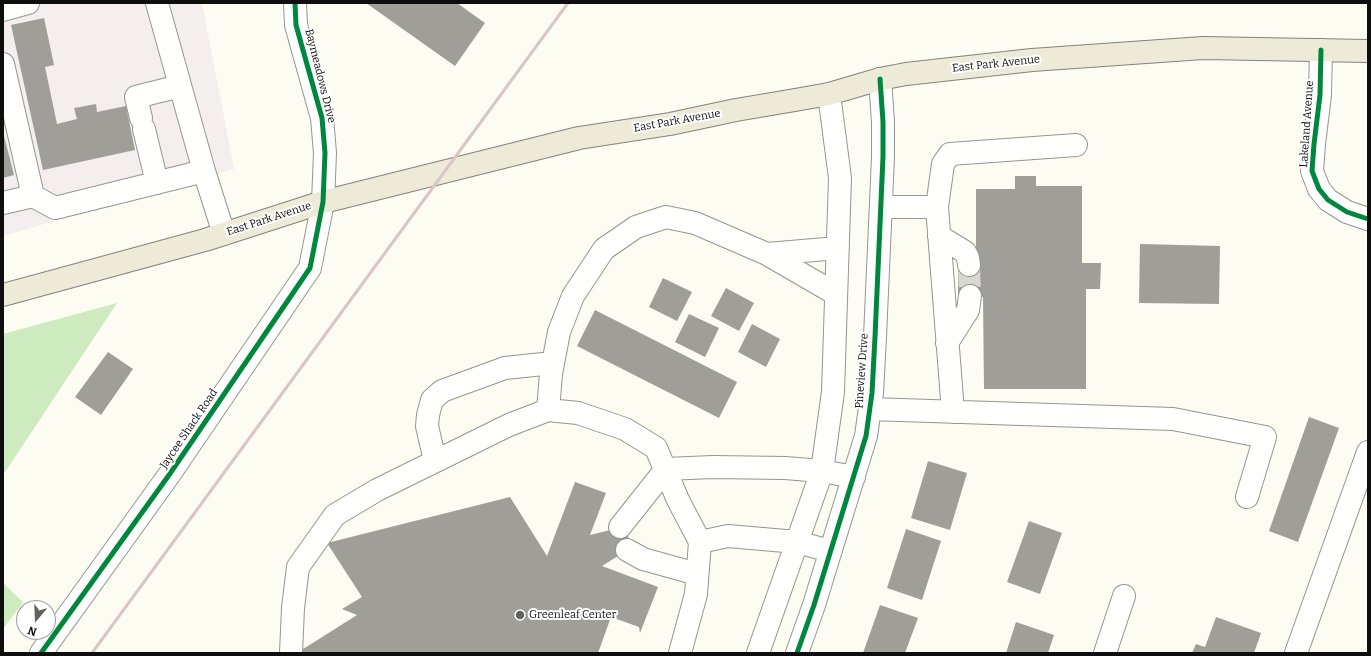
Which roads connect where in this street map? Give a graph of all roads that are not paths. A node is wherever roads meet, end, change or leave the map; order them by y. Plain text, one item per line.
1 (28, 3) edge
2 (158, 3) edge
3 (295, 3) edge
4 (3, 10) edge
5 (1321, 50) junction
6 (1368, 51) edge
7 (3, 64) edge
8 (880, 79) junction
9 (180, 86) junction
10 (829, 94) junction
11 (1076, 145) dead end
12 (204, 171) junction
13 (157, 183) junction
14 (33, 196) junction
15 (322, 202) junction
16 (3, 203) edge
17 (881, 207) junction
18 (937, 208) junction
19 (1368, 219) edge
20 (224, 234) junction
21 (939, 236) junction
22 (838, 248) junction
23 (767, 254) junction
24 (969, 265) tunnel mouth
25 (3, 294) edge
26 (836, 294) junction
27 (970, 296) tunnel mouth
28 (947, 343) junction
29 (553, 363) junction
30 (870, 409) junction
31 (548, 410) junction
32 (953, 412) junction
33 (1368, 452) edge
34 (435, 461) junction
35 (666, 469) junction
36 (822, 471) junction
37 (854, 477) junction
38 (1247, 497) dead end
39 (620, 527) dead end
40 (700, 542) junction
41 (797, 542) junction
42 (627, 550) dead end
43 (830, 551) junction
44 (697, 574) junction
45 (1124, 596) dead end
46 (41, 653) edge
47 (291, 653) edge
48 (680, 653) edge
49 (758, 653) edge
50 (797, 653) edge
51 (1105, 653) edge
52 (1296, 653) edge

1 - 4 street
2 - 9 street
3 - 15 street, Baymeadows Drive
5 - 6 main road, East Park Avenue
5 - 8 main road, East Park Avenue
5 - 19 street, Lakeland Avenue
7 - 14 street
8 - 10 main road, East Park Avenue
8 - 17 street, Pineview Drive
9 - 12 street
9 - 13 street
10 - 15 main road, East Park Avenue
10 - 22 street
11 - 18 street
12 - 13 street
12 - 20 street
13 - 14 street
14 - 16 street
15 - 20 main road, East Park Avenue
15 - 46 street, Jaycee Shack Road
17 - 18 street
17 - 30 street, Pineview Drive
18 - 21 street
20 - 25 main road, East Park Avenue
21 - 24 street
21 - 28 street
22 - 23 street
22 - 26 street
23 - 26 street
23 - 29 street
26 - 36 street
27 - 28 street
28 - 32 street
29 - 31 street
29 - 34 street
30 - 32 street
30 - 37 street, Pineview Drive
31 - 34 street
31 - 35 street
32 - 38 street
33 - 52 street
34 - 47 street
35 - 36 street
35 - 39 street
35 - 40 street
36 - 37 street
36 - 41 street
37 - 43 street, Pineview Drive
40 - 41 street
40 - 44 street
41 - 43 street
41 - 49 street
42 - 44 street
43 - 50 street, Pineview Drive
44 - 48 street
45 - 51 street

